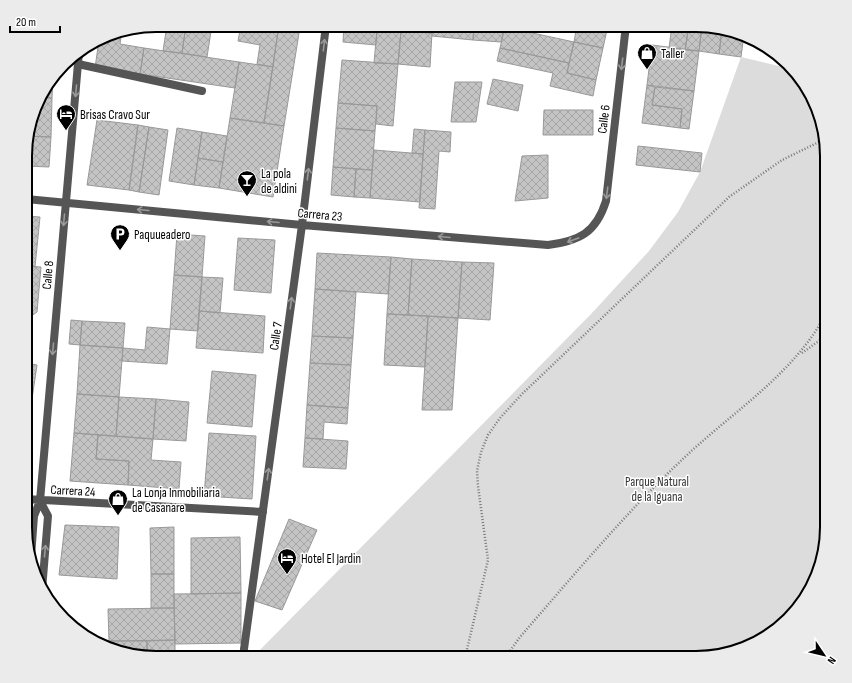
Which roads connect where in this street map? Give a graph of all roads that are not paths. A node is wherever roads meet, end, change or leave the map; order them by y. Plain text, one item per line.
1 (325, 32) edge
2 (625, 32) edge
3 (79, 59) edge
4 (78, 64) junction
5 (202, 91) dead end
6 (32, 200) edge
7 (66, 203) junction
8 (602, 215) joint
9 (302, 225) junction
10 (32, 500) edge
11 (40, 501) junction
12 (263, 512) junction
13 (32, 538) edge
14 (43, 577) edge
15 (244, 649) dead end

9 -> 1 street, Calle 7
2 -> 8 street, Calle 6
3 - 4 street, Calle 8
4 - 5 street
4 -> 7 street, Calle 8
6 - 7 street, Carrera 23
9 -> 7 street, Carrera 23
7 -> 11 street, Calle 8
8 -> 9 street, Carrera 23
12 -> 9 street, Calle 7
10 - 11 street, Carrera 24
11 - 12 street, Carrera 24
11 - 13 street, Calle 8
14 -> 11 street, Calle 8
12 - 15 street, Calle 7

